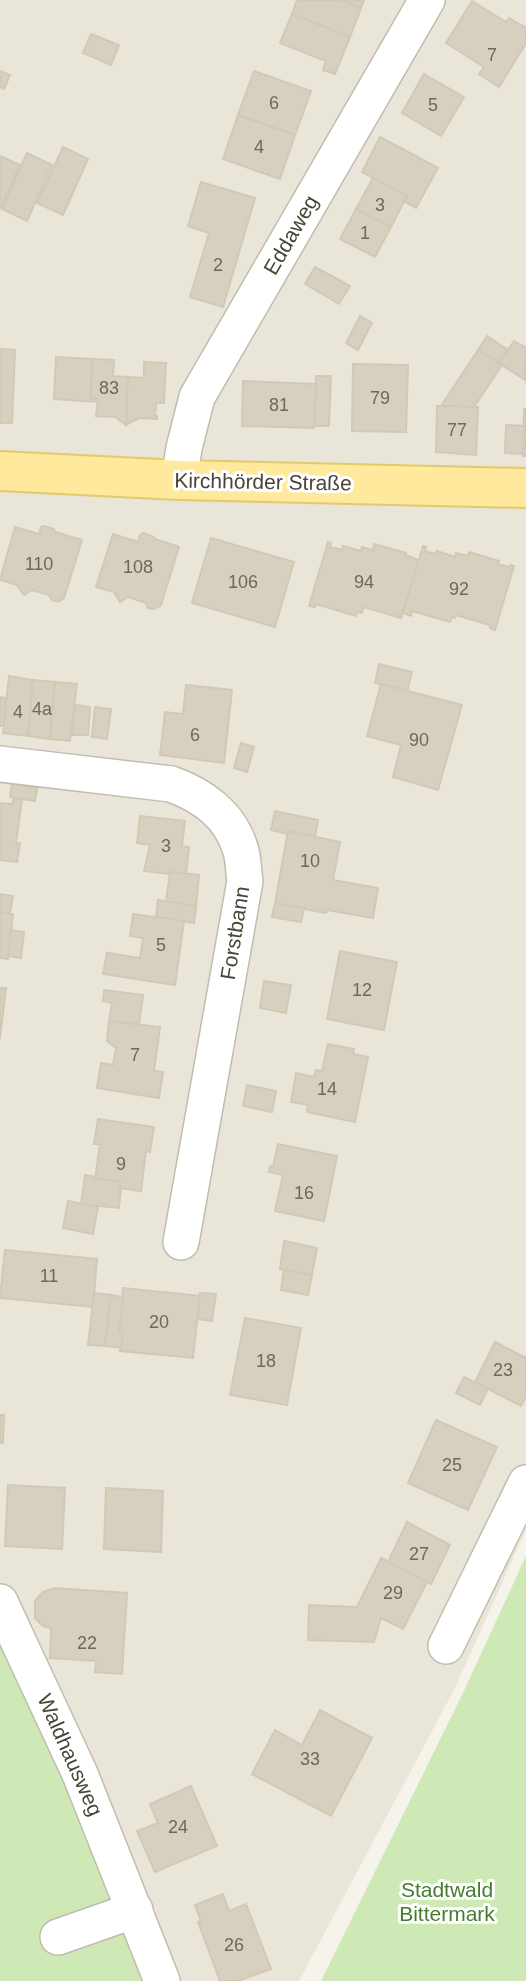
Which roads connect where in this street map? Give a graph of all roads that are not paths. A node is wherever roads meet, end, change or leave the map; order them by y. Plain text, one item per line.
1 (427, 0) edge
2 (0, 471) edge
3 (179, 480) junction
4 (526, 488) edge
5 (0, 764) edge
6 (181, 1242) dead end
7 (526, 1483) edge
8 (0, 1602) edge
9 (446, 1646) dead end
10 (135, 1910) junction
11 (58, 1937) dead end
12 (162, 1981) edge

1 - 3 street, Eddaweg
2 - 3 main road, Kirchhörder Straße
3 - 4 main road, Kirchhörder Straße
5 - 6 street, Forstbann
7 - 9 street
8 - 10 street, Waldhausweg
10 - 11 street
10 - 12 street, Waldhausweg

